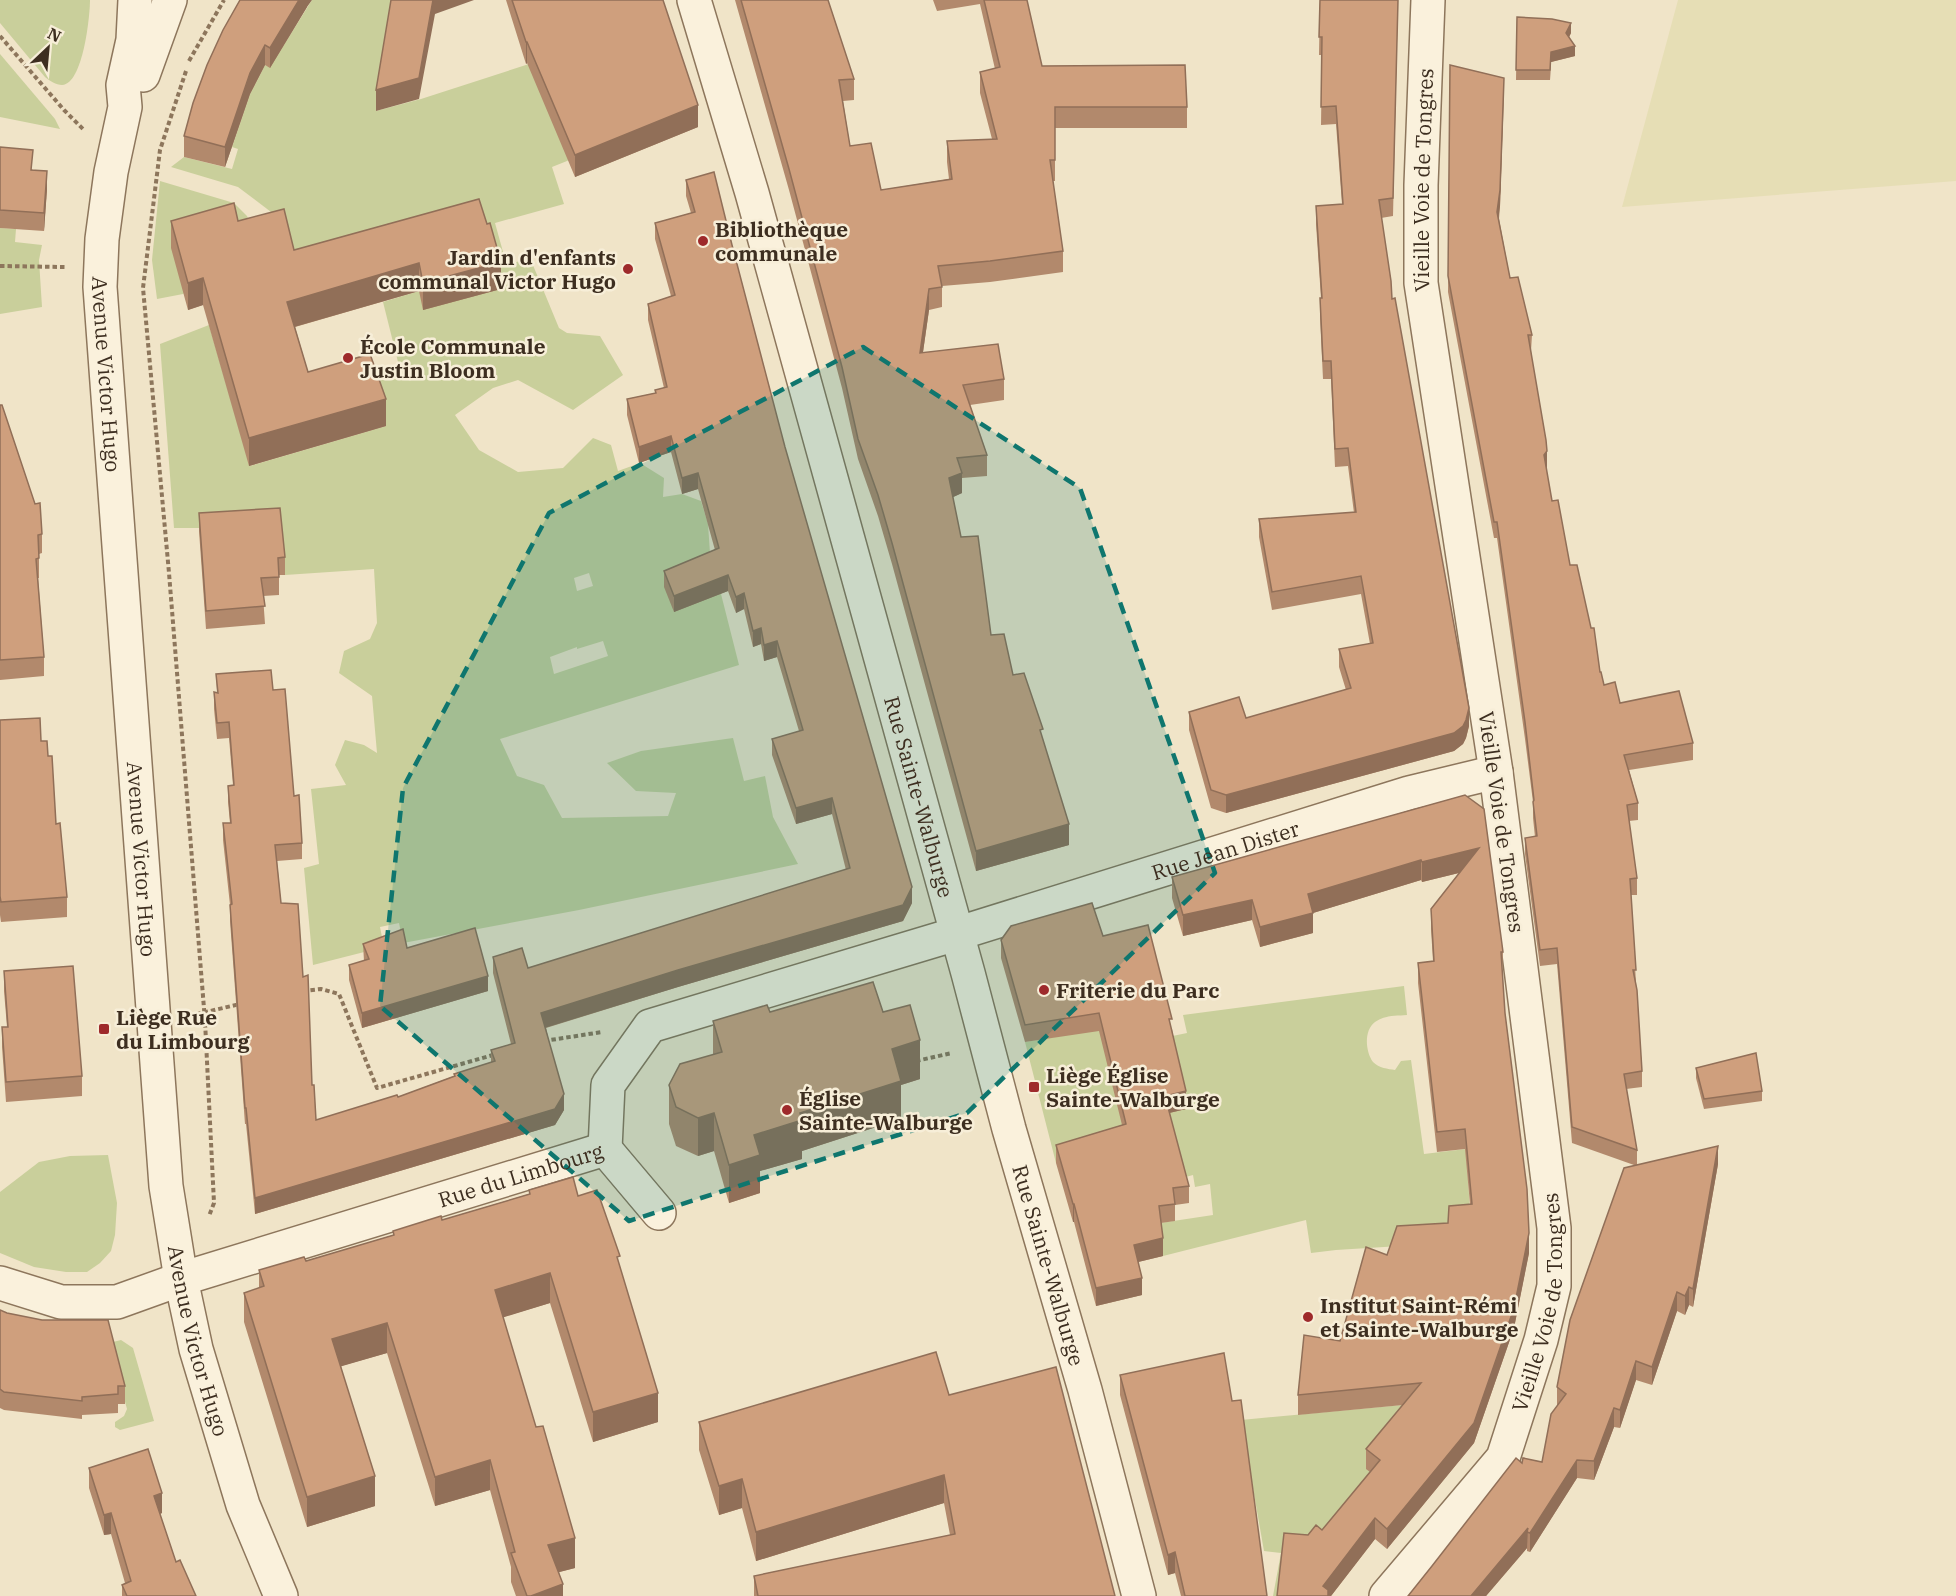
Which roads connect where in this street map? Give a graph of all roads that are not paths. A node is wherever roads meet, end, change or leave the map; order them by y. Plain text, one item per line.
1 (135, 0) edge
2 (170, 0) edge
3 (694, 0) edge
4 (1428, 0) edge
5 (125, 107) junction
6 (1496, 772) junction
7 (956, 934) junction
8 (605, 1149) junction
9 (659, 1213) dead end
10 (181, 1280) junction
11 (0, 1283) edge
12 (281, 1596) edge
13 (1139, 1596) edge
14 (1386, 1596) edge

1 - 5 street, Avenue Victor Hugo
2 - 5 street, Avenue Victor Hugo
3 - 7 street, Rue Sainte-Walburge
4 - 6 street, Vieille Voie de Tongres
5 - 10 street, Avenue Victor Hugo
6 - 7 street, Rue Jean Dister
6 - 14 street, Vieille Voie de Tongres
7 - 8 street, Rue du Limbourg
7 - 13 street, Rue Sainte-Walburge
8 - 9 street
8 - 10 street, Rue du Limbourg
10 - 11 street, Rue du Limbourg
10 - 12 street, Avenue Victor Hugo

